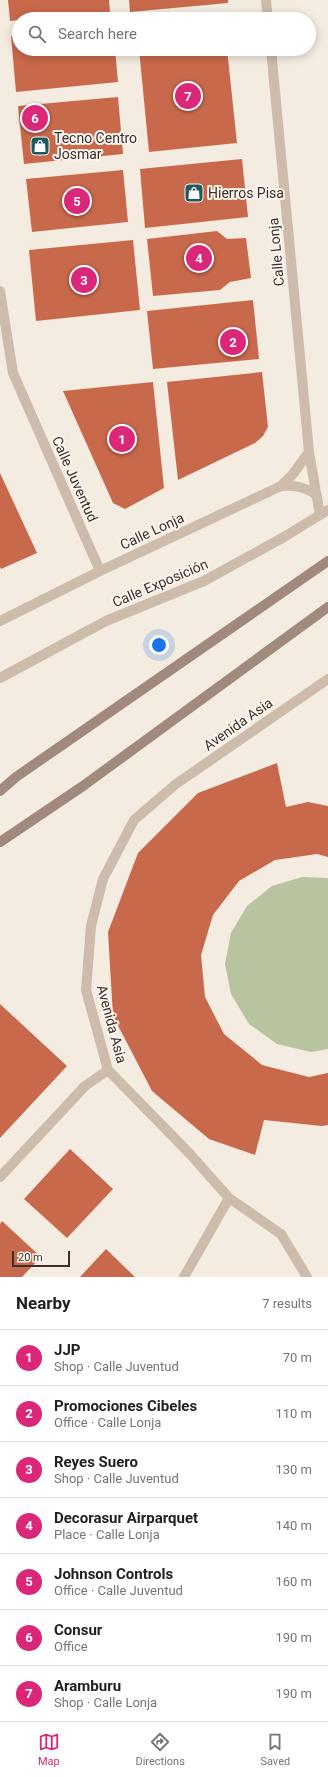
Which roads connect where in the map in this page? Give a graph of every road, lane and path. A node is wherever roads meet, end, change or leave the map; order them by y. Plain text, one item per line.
1 (266, 0) edge
2 (267, 12) edge
3 (272, 56) edge
4 (0, 291) edge
5 (310, 452) junction
6 (281, 486) junction
7 (317, 496) junction
8 (324, 512) edge
9 (328, 561) edge
10 (100, 571) junction
11 (328, 607) edge
12 (0, 621) edge
13 (0, 678) edge
14 (328, 679) edge
15 (16, 777) junction
16 (0, 787) edge
17 (0, 791) edge
18 (0, 842) edge
19 (108, 1070) junction
20 (0, 1177) edge
21 (229, 1198) junction
22 (184, 1277) edge
23 (307, 1277) edge

1 - 2 street
3 - 5 street, Calle Lonja
4 - 10 street, Calle Juventud
5 - 6 street, Calle Lonja
5 - 7 street, Calle Lonja
6 - 7 street, Calle Lonja
6 - 10 street, Calle Lonja
7 - 8 street, Calle Lonja
8 - 13 street, Calle Exposición
9 - 15 main road
10 - 12 street
11 - 18 main road
14 - 19 street, Avenida Asia
15 - 16 main road
15 - 17 main road
19 - 20 street
19 - 21 street, Avenida Asia
21 - 22 street
21 - 23 street, Avenida Asia

